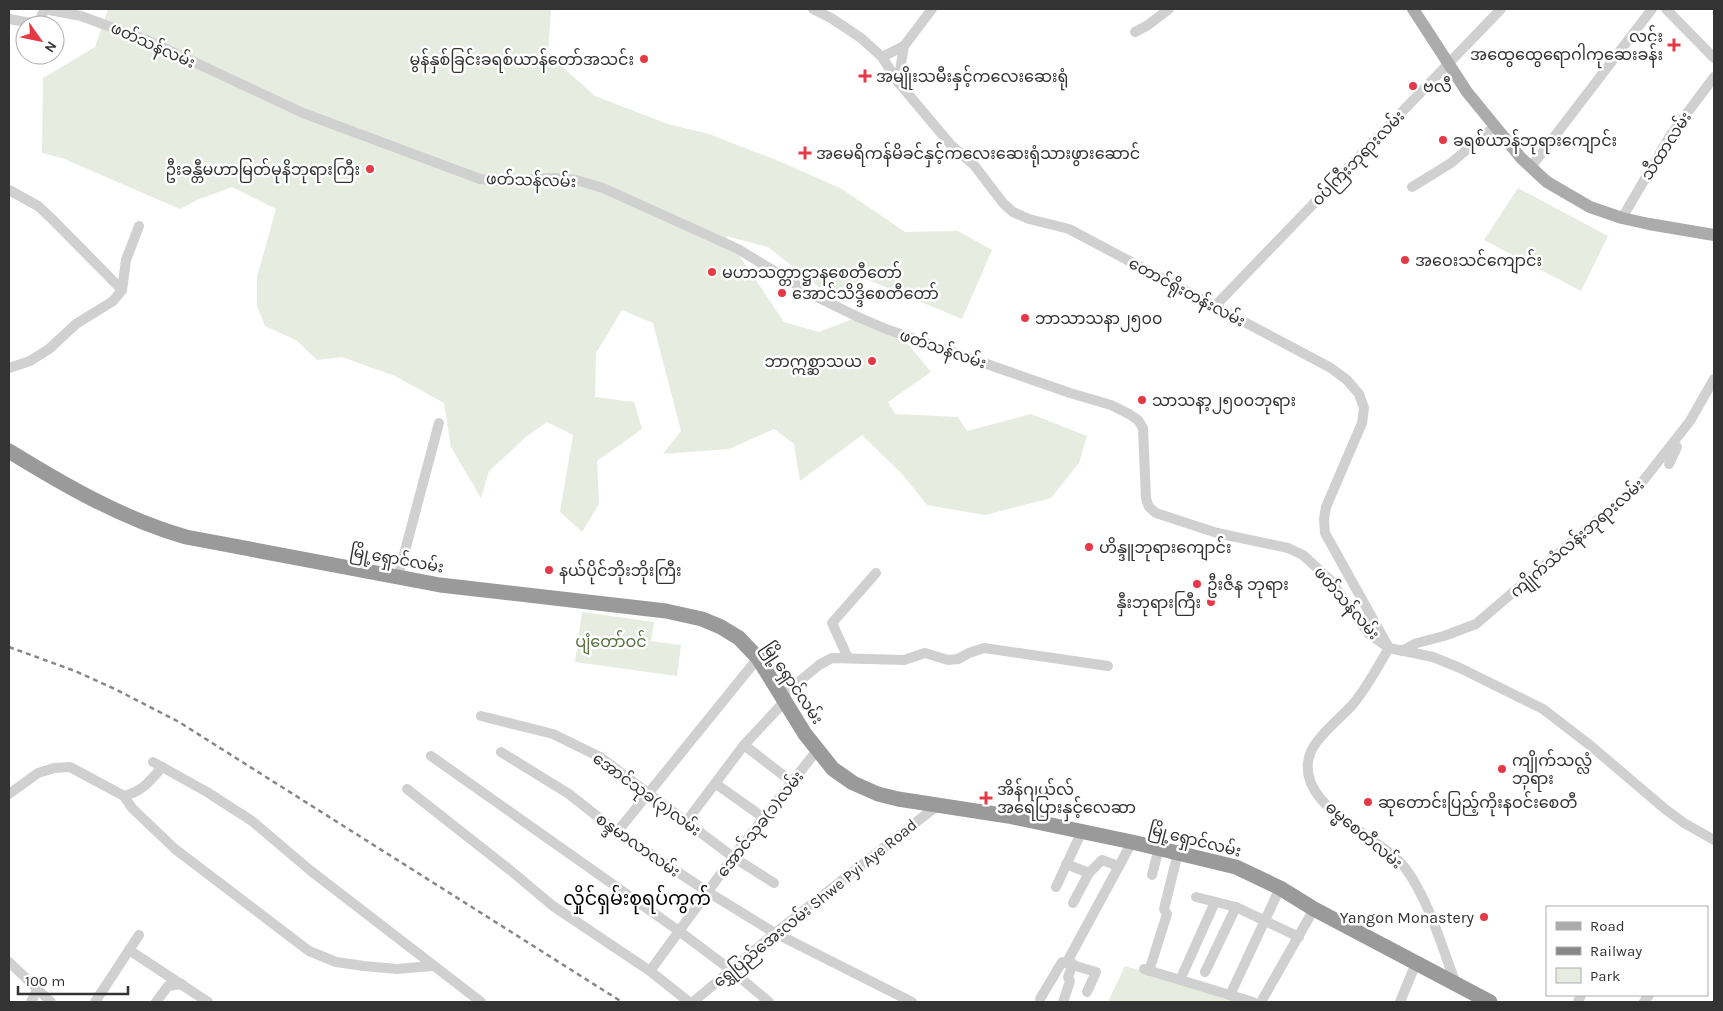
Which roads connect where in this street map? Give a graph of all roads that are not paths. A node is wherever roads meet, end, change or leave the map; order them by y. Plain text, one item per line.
1 (45, 9) edge
2 (813, 9) edge
3 (932, 9) edge
4 (1170, 9) edge
5 (1413, 9) edge
6 (1501, 9) edge
7 (1652, 9) edge
8 (1666, 9) edge
9 (81, 13) edge
10 (9, 19) edge
11 (1135, 32) dead end
12 (904, 46) junction
13 (882, 56) junction
14 (1714, 58) edge
15 (1448, 64) junction
16 (1714, 77) edge
17 (898, 82) junction
18 (1495, 126) junction
19 (1530, 167) junction
20 (1412, 188) dead end
21 (9, 190) edge
22 (1622, 218) junction
23 (139, 226) dead end
24 (1714, 235) edge
25 (122, 290) junction
26 (1215, 306) junction
27 (9, 368) edge
28 (1714, 379) edge
29 (1690, 421) junction
30 (439, 423) dead end
31 (9, 451) edge
32 (1668, 464) dead end
33 (876, 573) dead end
34 (398, 577) junction
35 (1388, 648) junction
36 (1402, 651) junction
37 (758, 658) junction
38 (848, 658) junction
39 (1108, 666) dead end
40 (783, 699) junction
41 (481, 716) dead end
42 (744, 745) junction
43 (818, 749) junction
44 (501, 752) dead end
45 (431, 756) dead end
46 (792, 782) junction
47 (716, 784) junction
48 (407, 789) dead end
49 (9, 794) edge
50 (648, 794) junction
51 (124, 796) junction
52 (938, 805) junction
53 (764, 818) junction
54 (686, 822) junction
55 (1082, 831) junction
56 (617, 832) junction
57 (1714, 840) edge
58 (1132, 842) junction
59 (1159, 848) junction
60 (1178, 853) junction
61 (733, 857) junction
62 (1066, 864) junction
63 (1118, 866) junction
64 (1089, 873) junction
65 (1152, 875) dead end
66 (774, 884) dead end
67 (1056, 887) dead end
68 (1280, 888) junction
69 (708, 892) junction
70 (1196, 897) dead end
71 (1215, 902) junction
72 (1073, 903) dead end
73 (1236, 907) junction
74 (1314, 909) junction
75 (1266, 920) junction
76 (679, 932) junction
77 (776, 933) junction
78 (139, 935) dead end
79 (1299, 937) junction
80 (129, 950) junction
81 (9, 962) edge
82 (1070, 963) junction
83 (1416, 963) junction
84 (432, 966) junction
85 (731, 970) junction
86 (650, 971) junction
87 (1205, 972) dead end
88 (1180, 980) junction
89 (182, 984) junction
90 (1456, 984) junction
91 (38, 990) junction
92 (1087, 992) dead end
93 (1230, 995) junction
94 (1472, 997) edge
95 (1040, 999) dead end
96 (31, 1002) edge
97 (51, 1002) edge
98 (95, 1002) edge
99 (156, 1002) edge
100 (208, 1002) edge
101 (481, 1002) edge
102 (691, 1002) edge
103 (769, 1002) edge
104 (912, 1002) edge
105 (1063, 1002) edge
106 (1253, 1002) edge
107 (1261, 1002) edge
108 (1400, 1002) edge
109 (1490, 1002) edge

1 - 9 street, ဖတ်သန်လမ်း
1 - 10 street
2 - 13 street, တောင်ရိုးတန်းလမ်း
3 - 12 street
4 - 11 street
5 - 15 main road
6 - 15 street, ဝပ်ကြီးဘုရားလမ်း
7 - 19 street
8 - 14 street
9 - 35 street, ဖတ်သန်လမ်း
12 - 13 street
12 - 17 street
13 - 17 street, တောင်ရိုးတန်းလမ်း
15 - 18 main road
15 - 26 street, ဝပ်ကြီးဘုရားလမ်း
16 - 22 street, သီထာလမ်း
17 - 26 street, တောင်ရိုးတန်းလမ်း
18 - 19 main road
18 - 20 street
19 - 22 main road
21 - 25 street
22 - 24 main road
23 - 25 street
25 - 27 street
26 - 35 street, တောင်ရိုးတန်းလမ်း
28 - 29 street, ကျိုက်သံလန်းဘုရားလမ်း
29 - 32 street
29 - 36 street, ကျိုက်သံလန်းဘုရားလမ်း
30 - 34 street
31 - 34 highway, မြို့ရှောင်လမ်း
33 - 38 street
34 - 37 highway, မြို့ရှောင်လမ်း
35 - 36 street, ဖတ်သန်လမ်း
35 - 90 street, ဓမ္မစေတီလမ်း
36 - 57 street, ဖတ်သန်လမ်း
37 - 40 highway, မြို့ရှောင်လမ်း
37 - 50 street
38 - 39 street
38 - 40 street
40 - 42 street
40 - 43 highway, မြို့ရှောင်လမ်း
41 - 50 street, အောင်သုခ(၃)လမ်း
42 - 46 street
42 - 47 street
43 - 46 street, အောင်သုခ(၁)လမ်း
43 - 52 highway, မြို့ရှောင်လမ်း
44 - 56 street, စန္ဒမာလာလမ်း
45 - 76 street
46 - 53 street, အောင်သုခ(၁)လမ်း
47 - 53 street
47 - 54 street
48 - 86 street
49 - 51 street
50 - 54 street, အောင်သုခ(၃)လမ်း
50 - 56 street
51 - 84 street
51 - 84 street
52 - 55 highway, မြို့ရှောင်လမ်း
52 - 77 street, ရွှေပြည်အေးလမ်း Shwe Pyi Aye Road
53 - 61 street, အောင်သုခ(၁)လမ်း
54 - 61 street, အောင်သုခ(၃)လမ်း
55 - 58 highway, မြို့ရှောင်လမ်း
55 - 62 street
56 - 69 street, စန္ဒမာလာလမ်း
58 - 59 highway, မြို့ရှောင်လမ်း
58 - 63 street
59 - 60 highway, မြို့ရှောင်လမ်း
59 - 65 street
60 - 68 highway, မြို့ရှောင်လမ်း
60 - 88 street
61 - 66 street, အောင်သုခ(၃)လမ်း
61 - 69 street, အောင်သုခ(၁)လမ်း
62 - 64 street
62 - 67 street
63 - 64 street
63 - 82 street
64 - 72 street
68 - 74 highway, မြို့ရှောင်လမ်း
68 - 75 street
69 - 76 street, အောင်သုခ(၁)လမ်း
69 - 77 street, စန္ဒမာလာလမ်း
70 - 71 street
71 - 73 street
71 - 88 street
73 - 75 street
73 - 87 street
74 - 79 street
74 - 83 highway, မြို့ရှောင်လမ်း
75 - 79 street
75 - 93 street
76 - 85 street
76 - 86 street, အောင်သုခ(၁)လမ်း
77 - 85 street, ရွှေပြည်အေးလမ်း Shwe Pyi Aye Road
77 - 104 street, စန္ဒမာလာလမ်း
78 - 80 street
79 - 107 street
80 - 89 street
80 - 98 street
81 - 91 street
82 - 92 street
82 - 95 street
82 - 105 street
83 - 90 highway, မြို့ရှောင်လမ်း
83 - 108 street
84 - 101 street
85 - 102 street, ရွှေပြည်အေးလမ်း Shwe Pyi Aye Road
85 - 103 street
86 - 102 street
88 - 93 street
89 - 99 street
89 - 100 street
90 - 94 highway, မြို့ရှောင်လမ်း
91 - 96 street
91 - 97 street
93 - 106 street
94 - 109 highway, မြို့ရှောင်လမ်း

